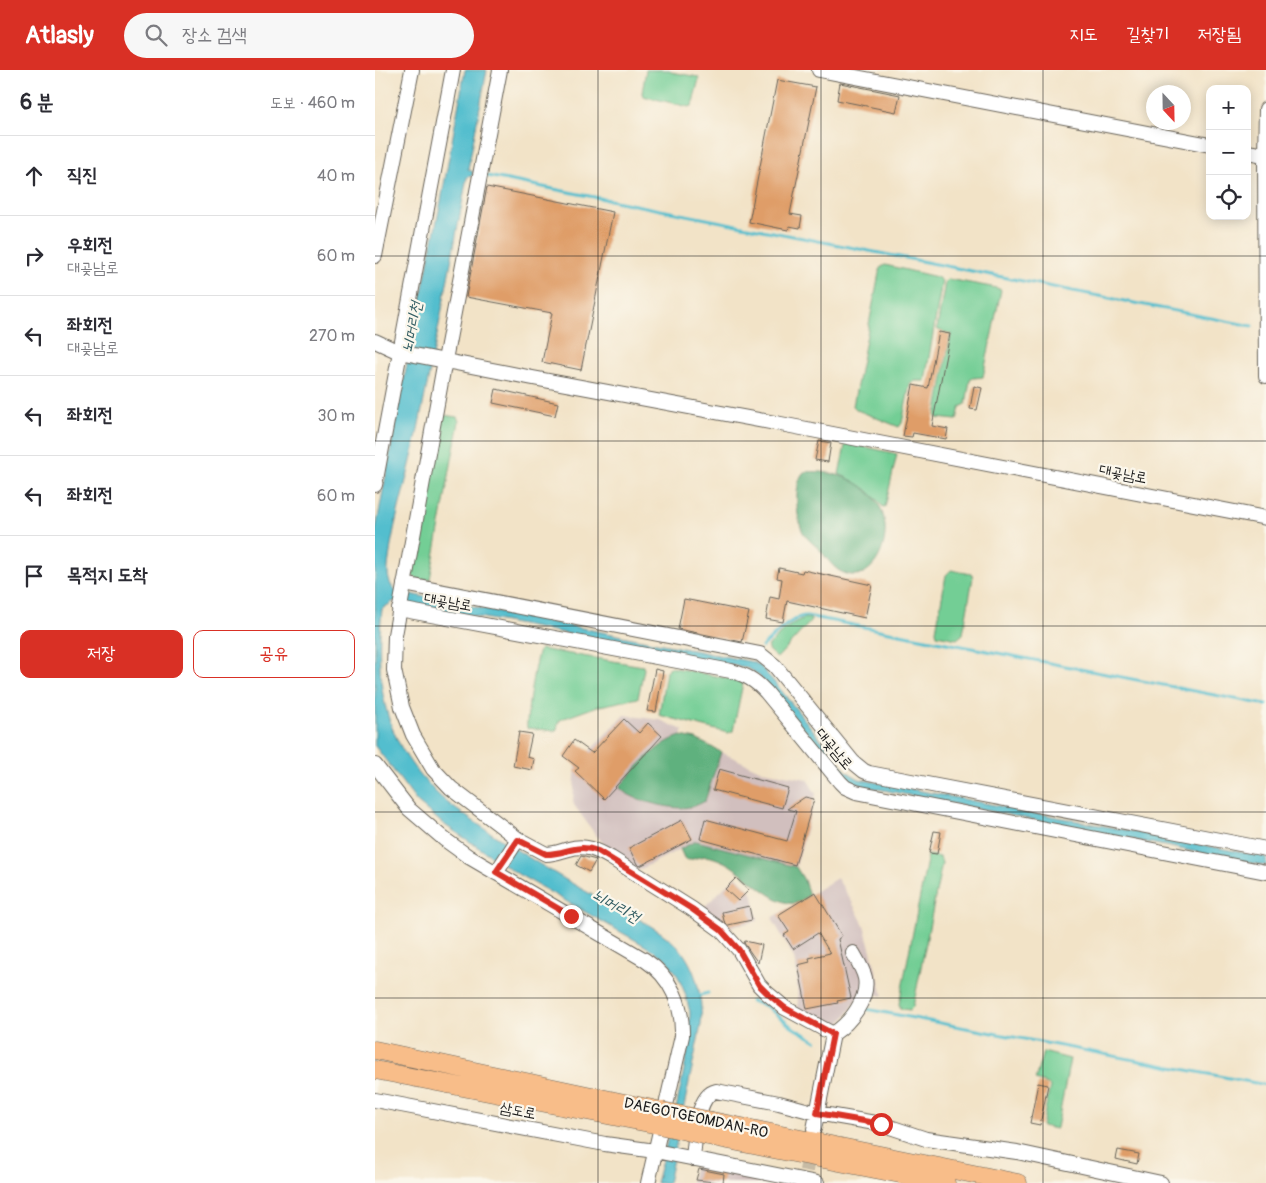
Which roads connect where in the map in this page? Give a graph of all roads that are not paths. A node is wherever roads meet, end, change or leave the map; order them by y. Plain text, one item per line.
1 (412, 70) edge
2 (453, 70) edge
3 (500, 70) edge
4 (819, 70) edge
5 (1266, 109) edge
6 (1206, 144) edge
7 (1251, 153) edge
8 (1265, 156) junction
9 (375, 256) edge
10 (1266, 340) edge
11 (375, 341) edge
12 (399, 352) junction
13 (445, 360) junction
14 (1266, 376) edge
15 (375, 485) edge
16 (1266, 518) edge
17 (404, 584) junction
18 (399, 609) junction
19 (375, 765) edge
20 (518, 840) junction
21 (1266, 849) edge
22 (496, 872) junction
23 (1266, 872) edge
24 (853, 952) dead end
25 (833, 1034) junction
26 (375, 1050) edge
27 (375, 1070) edge
28 (375, 1100) edge
29 (817, 1113) junction
30 (660, 1118) junction
31 (710, 1128) junction
32 (814, 1129) dead end
33 (657, 1152) junction
34 (690, 1158) junction
35 (807, 1179) edge
36 (648, 1183) edge
37 (946, 1183) edge
38 (1018, 1183) edge
39 (1161, 1183) edge

1 - 9 street
2 - 12 street
3 - 13 street
4 - 6 street
5 - 8 street
7 - 8 street
8 - 10 street
10 - 14 street
11 - 12 street, 대곶남로
12 - 13 street, 대곶남로
12 - 15 street
13 - 16 street, 대곶남로
13 - 17 street
17 - 18 street
17 - 21 street, 대곶남로
18 - 20 street
18 - 23 street, 대곶남로
19 - 22 street
20 - 22 street
20 - 25 street
22 - 33 street
24 - 25 street
25 - 29 street
26 - 30 main road, DAEGOTGEOMDAN-RO
27 - 30 main road, DAEGOTGEOMDAN-RO
28 - 33 street, 삼도로
29 - 32 street
29 - 34 street
29 - 39 street
30 - 31 main road, DAEGOTGEOMDAN-RO, bridge
31 - 37 main road, DAEGOTGEOMDAN-RO
31 - 38 main road, DAEGOTGEOMDAN-RO
33 - 34 street, 삼도로
33 - 36 street
34 - 35 street, 삼도로

